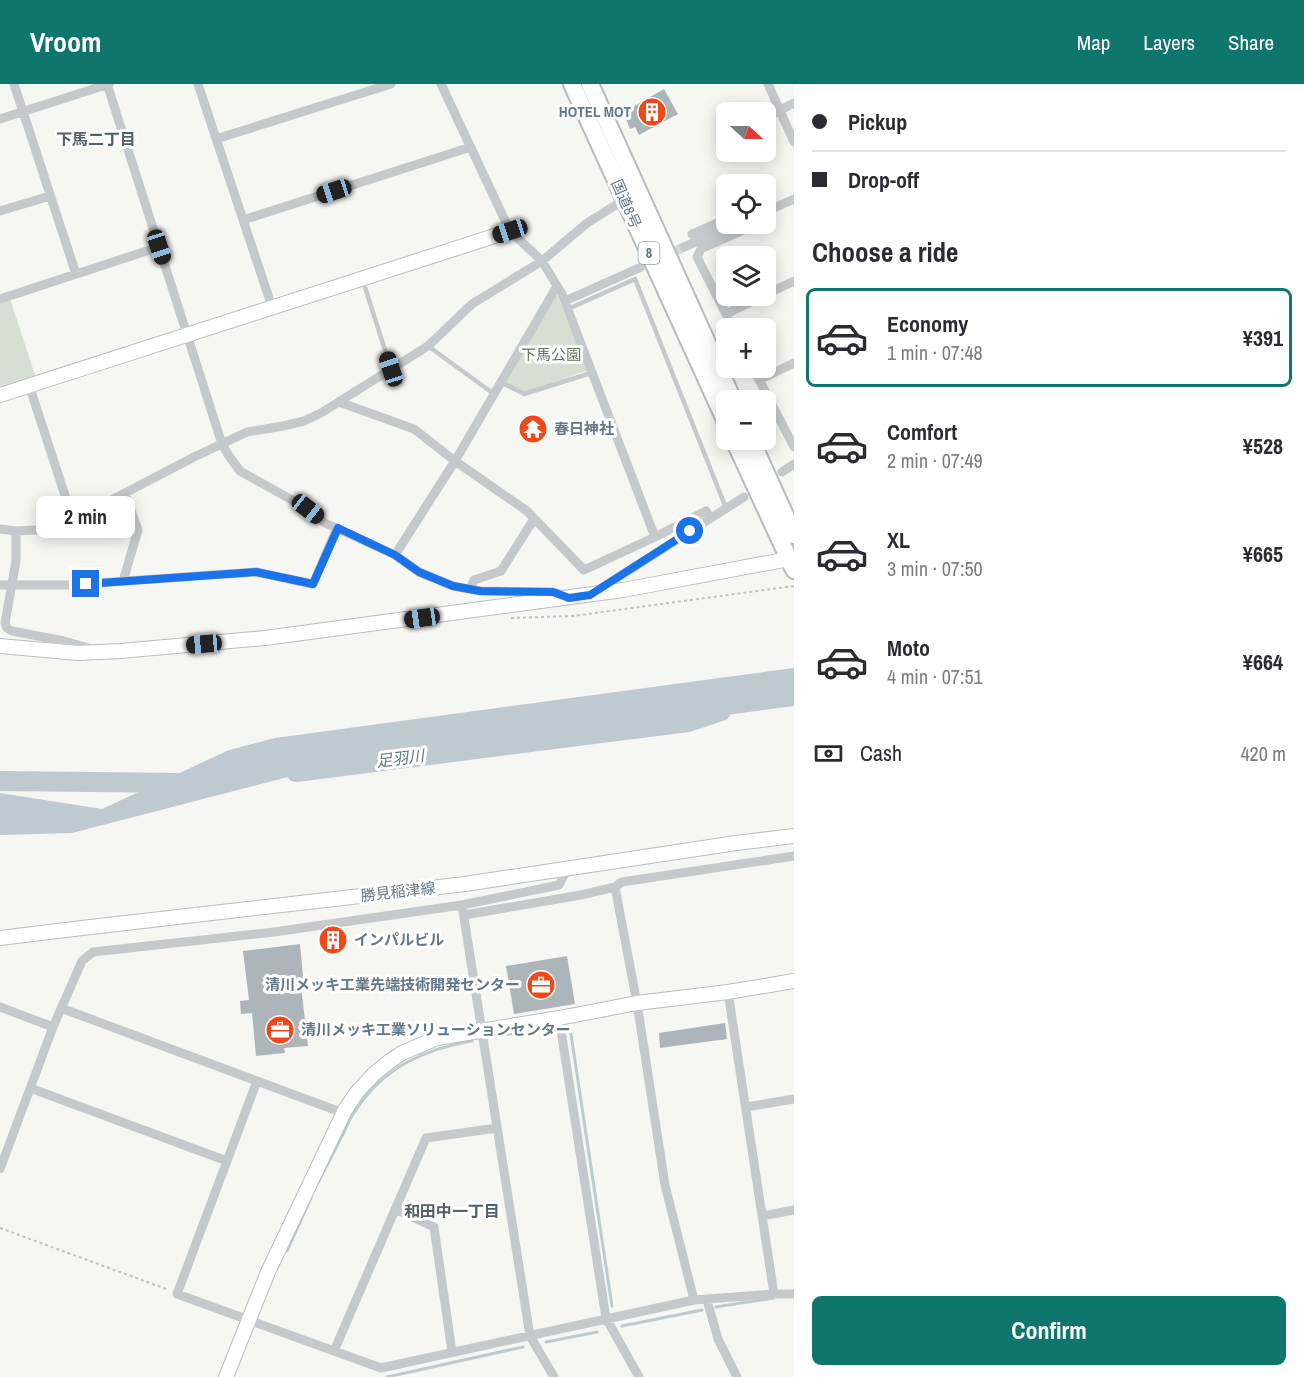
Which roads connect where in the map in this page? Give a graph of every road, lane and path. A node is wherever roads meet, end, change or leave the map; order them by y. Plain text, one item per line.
1 (14, 84) edge
2 (107, 84) edge
3 (198, 84) edge
4 (391, 84) edge
5 (441, 84) edge
6 (572, 84) edge
7 (590, 84) edge
8 (768, 84) edge
9 (794, 103) edge
10 (780, 111) junction
11 (22, 112) junction
12 (776, 113) edge
13 (0, 119) edge
14 (216, 139) junction
15 (794, 142) edge
16 (471, 147) junction
17 (50, 196) junction
18 (794, 199) edge
19 (624, 200) junction
20 (776, 207) edge
21 (0, 211) edge
22 (243, 220) junction
23 (716, 223) edge
24 (510, 231) junction
25 (716, 233) edge
26 (692, 234) dead end
27 (735, 234) edge
28 (159, 247) junction
29 (684, 247) tunnel mouth
30 (542, 261) junction
31 (639, 268) tunnel mouth
32 (76, 274) junction
33 (362, 279) junction
34 (794, 280) edge
35 (557, 286) junction
36 (776, 289) edge
37 (0, 299) edge
38 (567, 305) junction
39 (742, 306) edge
40 (272, 307) junction
41 (726, 314) junction
42 (728, 318) edge
43 (187, 334) junction
44 (428, 346) junction
45 (794, 363) edge
46 (391, 369) junction
47 (592, 372) junction
48 (759, 380) joint
49 (501, 382) junction
50 (29, 386) junction
51 (728, 390) edge
52 (494, 394) junction
53 (0, 395) edge
54 (716, 400) edge
55 (339, 402) junction
56 (222, 444) junction
57 (794, 447) edge
58 (739, 450) edge
59 (756, 450) edge
60 (456, 461) junction
61 (794, 464) edge
62 (782, 472) dead end
63 (125, 493) junction
64 (744, 497) dead end
65 (726, 508) junction
66 (710, 518) junction
67 (534, 519) junction
68 (73, 520) junction
69 (338, 528) junction
70 (0, 529) edge
71 (16, 531) junction
72 (794, 535) edge
73 (655, 537) junction
74 (395, 555) junction
75 (791, 565) edge
76 (123, 581) junction
77 (0, 585) edge
78 (12, 586) junction
79 (794, 586) edge
80 (470, 589) junction
81 (590, 595) junction
82 (569, 598) junction
83 (505, 618) dead end
84 (3, 627) edge
85 (0, 646) edge
86 (100, 652) junction
87 (794, 836) edge
88 (794, 856) edge
89 (568, 868) junction
90 (615, 887) junction
91 (462, 905) junction
92 (464, 915) junction
93 (0, 938) edge
94 (794, 981) edge
95 (728, 992) junction
96 (637, 1003) junction
97 (0, 1007) edge
98 (61, 1008) junction
99 (559, 1018) junction
100 (53, 1027) junction
101 (482, 1030) junction
102 (257, 1081) junction
103 (30, 1088) junction
104 (794, 1099) edge
105 (746, 1107) junction
106 (343, 1113) junction
107 (497, 1128) junction
108 (227, 1161) junction
109 (0, 1169) edge
110 (395, 1209) junction
111 (794, 1210) edge
112 (762, 1216) junction
113 (0, 1228) edge
114 (177, 1293) junction
115 (774, 1294) junction
116 (794, 1294) edge
117 (707, 1299) junction
118 (694, 1300) junction
119 (606, 1318) junction
120 (248, 1319) junction
121 (530, 1336) junction
122 (334, 1351) junction
123 (452, 1352) junction
124 (379, 1372) edge
125 (226, 1377) edge
126 (554, 1377) edge
127 (639, 1377) edge
128 (737, 1377) edge

1 - 11 street
2 - 11 street
2 - 28 street
3 - 14 street
4 - 14 street
5 - 16 street
6 - 19 highway, 国道8号 / 8
7 - 51 highway, 国道8号 / 8
8 - 10 street
9 - 10 street
10 - 12 street
10 - 15 street
11 - 13 street
11 - 17 street
14 - 22 street
16 - 22 street
16 - 24 street
17 - 21 street
17 - 32 street
18 - 20 street
19 - 30 street
19 - 54 highway, 国道8号 / 8
22 - 40 street
23 - 26 street
24 - 30 street
24 - 33 street
25 - 29 street
27 - 41 street
28 - 32 street
28 - 43 street
30 - 35 street
30 - 44 street
31 - 38 street
32 - 37 street
33 - 40 street
33 - 46 lane
34 - 36 street
35 - 38 street
35 - 49 street
38 - 47 street
38 - 65 lane
39 - 41 street
40 - 43 street
41 - 42 street
43 - 50 street
43 - 56 street
44 - 46 street
44 - 52 lane
45 - 48 street
46 - 55 street
47 - 49 lane
47 - 73 street
48 - 57 street
49 - 52 street
50 - 53 street
50 - 68 street
52 - 60 street
55 - 56 street
55 - 60 street
56 - 63 street
56 - 69 street
58 - 75 highway
59 - 72 highway
60 - 67 street
60 - 74 street
61 - 62 street
63 - 68 street
63 - 76 street
64 - 65 street
65 - 66 street
66 - 73 street
66 - 81 street
67 - 73 street
67 - 80 street
68 - 71 street
69 - 74 street
69 - 76 street
70 - 71 street
71 - 78 street
74 - 80 street
75 - 81 street
76 - 78 street
77 - 78 street
78 - 84 street
79 - 83 path
80 - 82 street
81 - 82 street
82 - 86 street
84 - 86 street
85 - 86 street
87 - 89 street, 勝見稲津線
88 - 90 street
89 - 91 street
89 - 93 street, 勝見稲津線
90 - 92 street
90 - 96 street
91 - 92 street
91 - 98 street
92 - 101 street
94 - 95 street
95 - 96 street
95 - 105 street
96 - 99 street
96 - 118 street
97 - 100 street
98 - 100 street
98 - 102 street
99 - 101 street
99 - 119 street
100 - 103 street
101 - 106 street
101 - 107 street
102 - 106 street
102 - 108 street
103 - 108 street
103 - 109 street
104 - 105 street
105 - 112 street
106 - 120 street
107 - 110 street
107 - 121 street
108 - 114 street
110 - 122 street
110 - 123 street
111 - 112 street
112 - 115 street
113 - 114 path
114 - 120 street
115 - 116 street
115 - 117 street
117 - 118 street
117 - 128 street
118 - 119 street
119 - 121 street
119 - 127 street
120 - 122 street
120 - 125 street
121 - 123 street
121 - 126 street
122 - 124 street
123 - 124 street

